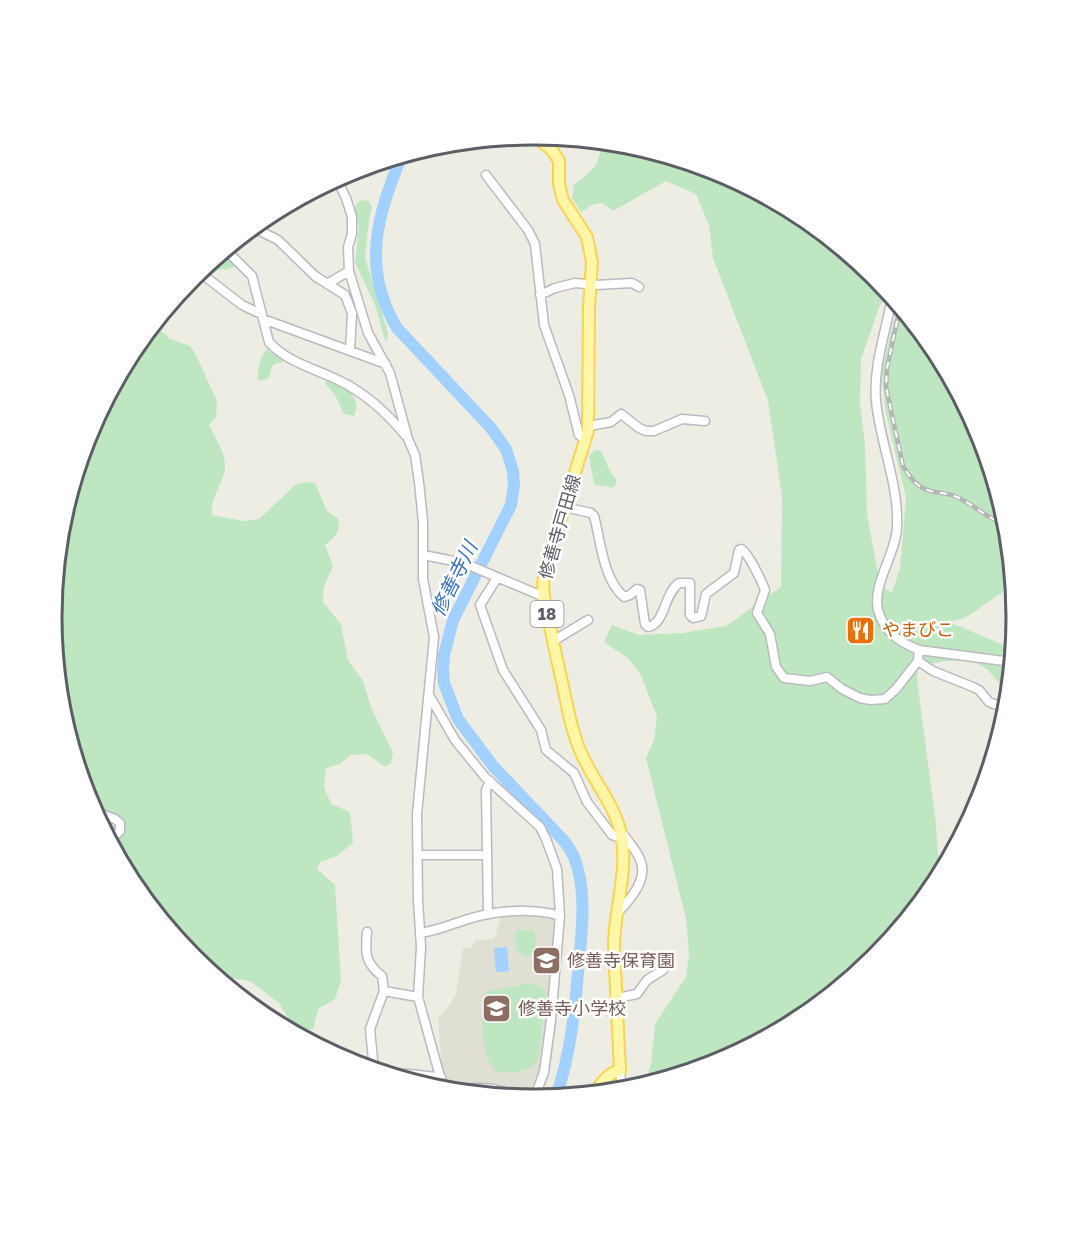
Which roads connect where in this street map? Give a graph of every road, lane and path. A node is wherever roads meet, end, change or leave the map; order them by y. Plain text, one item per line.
1 (546, 145) edge
2 (486, 175) dead end
3 (340, 187) edge
4 (262, 232) edge
5 (231, 255) edge
6 (349, 271) junction
7 (206, 277) edge
8 (327, 284) junction
9 (591, 285) junction
10 (639, 287) dead end
11 (540, 295) junction
12 (889, 308) edge
13 (262, 317) junction
14 (350, 351) junction
15 (386, 364) junction
16 (705, 421) dead end
17 (588, 426) junction
18 (408, 439) junction
19 (586, 441) junction
20 (564, 507) junction
21 (423, 555) junction
22 (494, 577) junction
23 (543, 597) junction
24 (588, 620) dead end
25 (553, 641) junction
26 (919, 650) junction
27 (918, 661) junction
28 (1003, 661) edge
29 (428, 694) junction
30 (997, 705) edge
31 (490, 781) junction
32 (105, 816) edge
33 (114, 834) edge
34 (620, 834) junction
35 (418, 855) junction
36 (487, 855) junction
37 (488, 914) junction
38 (616, 914) junction
39 (560, 916) junction
40 (367, 932) dead end
41 (420, 933) junction
42 (663, 970) dead end
43 (384, 991) junction
44 (418, 997) junction
45 (617, 998) junction
46 (373, 1061) edge
47 (620, 1070) junction
48 (428, 1077) edge
49 (441, 1077) junction
50 (442, 1080) edge
51 (621, 1081) edge
52 (601, 1084) edge
53 (538, 1089) edge

1 - 9 main road, 修善寺戸田線 / 18
2 - 11 street
3 - 6 street
4 - 8 street
5 - 13 street
6 - 8 street
6 - 15 street
7 - 13 street
8 - 14 street
9 - 10 street
9 - 11 street
9 - 17 main road, 修善寺戸田線 / 18
11 - 19 street
12 - 26 street
13 - 14 street
13 - 18 street
14 - 15 street
15 - 18 street
16 - 17 street
17 - 19 main road, 修善寺戸田線 / 18
18 - 21 street
19 - 20 main road, 修善寺戸田線 / 18
20 - 23 main road, 修善寺戸田線 / 18
20 - 27 street
21 - 22 street
21 - 29 street
22 - 23 street
22 - 34 street
23 - 25 main road, 修善寺戸田線 / 18
24 - 25 street
25 - 34 main road, 修善寺戸田線 / 18
26 - 27 street
26 - 28 street
27 - 30 street
29 - 31 street
29 - 35 street
31 - 36 street
31 - 39 street
32 - 33 street
34 - 38 main road, 修善寺戸田線 / 18
34 - 38 street
35 - 36 street
35 - 41 street
36 - 37 street
37 - 39 street
37 - 41 street
38 - 45 main road, 修善寺戸田線 / 18
39 - 53 street
40 - 43 street
41 - 44 street
42 - 45 street
43 - 44 street
43 - 46 street
44 - 49 street
45 - 47 main road, 修善寺戸田線 / 18
47 - 51 street
47 - 52 main road
48 - 49 street
49 - 50 street

